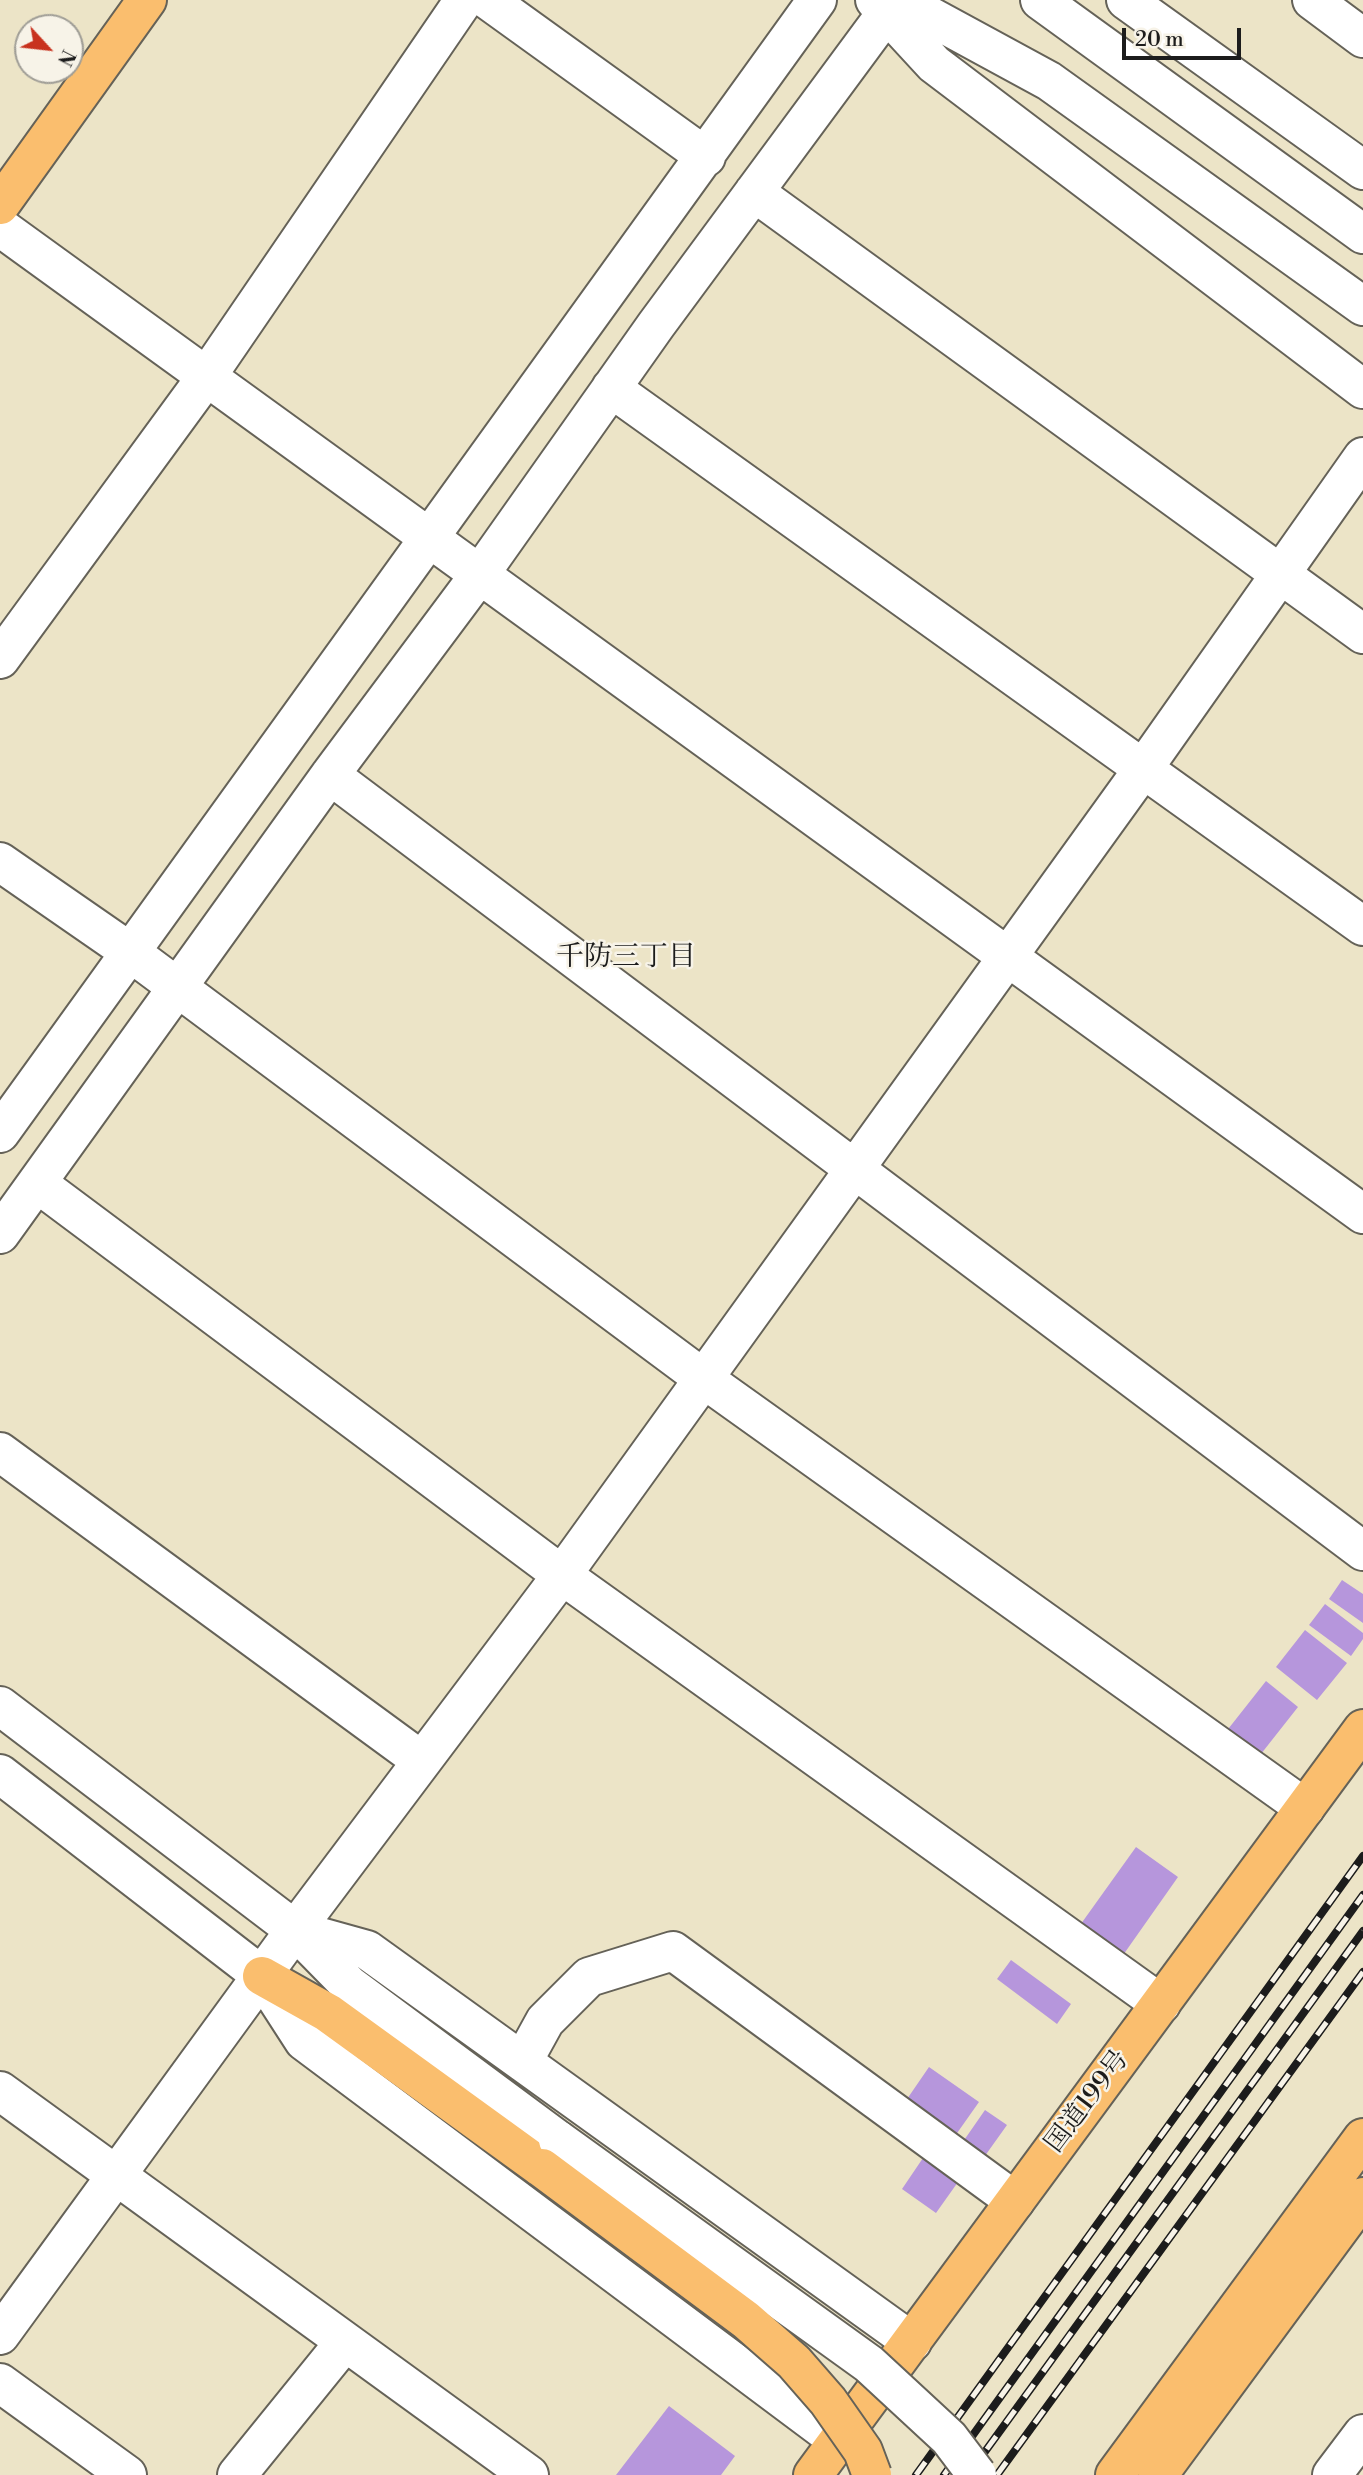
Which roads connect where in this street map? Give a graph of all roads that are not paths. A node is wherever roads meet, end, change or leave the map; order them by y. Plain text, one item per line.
1 (147, 0) edge
2 (464, 0) edge
3 (488, 0) edge
4 (817, 0) edge
5 (1040, 0) edge
6 (1126, 0) edge
7 (1312, 0) edge
8 (889, 3) edge
9 (1363, 38) edge
10 (706, 157) junction
11 (1363, 170) edge
12 (754, 192) junction
13 (0, 205) edge
14 (0, 227) edge
15 (1363, 234) edge
16 (1363, 306) edge
17 (206, 376) junction
18 (611, 388) junction
19 (1363, 389) edge
20 (1363, 457) edge
21 (430, 538) junction
22 (480, 574) junction
23 (1279, 576) junction
24 (1363, 634) edge
25 (0, 659) edge
26 (1143, 769) junction
27 (330, 775) junction
28 (0, 862) edge
29 (1363, 926) edge
30 (130, 952) junction
31 (1007, 954) junction
32 (178, 988) junction
33 (0, 1133) edge
34 (853, 1170) junction
35 (37, 1184) junction
36 (1363, 1214) edge
37 (0, 1234) edge
38 (704, 1379) junction
39 (0, 1452) edge
40 (1363, 1551) edge
41 (562, 1575) junction
42 (0, 1706) edge
43 (1363, 1729) edge
44 (422, 1761) junction
45 (0, 1774) edge
46 (1305, 1808) junction
47 (295, 1930) junction
48 (262, 1976) junction
49 (1161, 2004) junction
50 (523, 2062) junction
51 (0, 2091) edge
52 (1363, 2138) edge
53 (550, 2154) junction
54 (116, 2176) junction
55 (1363, 2197) edge
56 (1016, 2201) junction
57 (0, 2335) edge
58 (912, 2342) junction
59 (344, 2343) junction
60 (0, 2383) edge
61 (1363, 2434) edge
62 (839, 2441) junction
63 (127, 2475) edge
64 (237, 2475) edge
65 (529, 2475) edge
66 (814, 2475) edge
67 (872, 2475) edge
68 (977, 2475) edge
69 (1115, 2475) edge
70 (1158, 2475) edge
71 (1332, 2475) edge

1 - 13 highway
2 - 17 street
3 - 10 street
4 - 10 street
5 - 15 street
6 - 11 street
7 - 9 street
8 - 12 street
8 - 16 street
8 - 19 street
10 - 21 street
12 - 18 street
12 - 23 street
14 - 17 street
17 - 21 street
17 - 25 street
18 - 22 street
18 - 26 street
20 - 23 street
21 - 22 street
21 - 30 street
22 - 27 street
22 - 31 street
23 - 24 street
23 - 26 street
26 - 29 street
26 - 31 street
27 - 32 street
27 - 34 street
28 - 30 street
30 - 32 street
30 - 33 street
31 - 34 street
31 - 36 street
32 - 35 street
32 - 38 street
34 - 38 street
34 - 40 street
35 - 37 street
35 - 41 street
38 - 41 street
38 - 46 street
39 - 44 street
41 - 44 street
41 - 49 street
42 - 47 street
43 - 46 highway, 国道199号
44 - 47 street
45 - 48 street
46 - 49 highway, 国道199号
47 - 48 street
47 - 50 street
47 - 53 street
48 - 53 highway
48 - 54 street
48 - 62 street
49 - 56 highway, 国道199号
50 - 56 street
50 - 58 street
51 - 54 street
52 - 69 highway
53 - 67 highway, bridge
53 - 68 street, bridge
54 - 57 street
54 - 59 street
55 - 70 highway
56 - 58 highway, 国道199号
58 - 62 highway, 国道199号
59 - 64 street
59 - 65 street
60 - 63 street
61 - 71 street
62 - 66 highway, 国道199号

